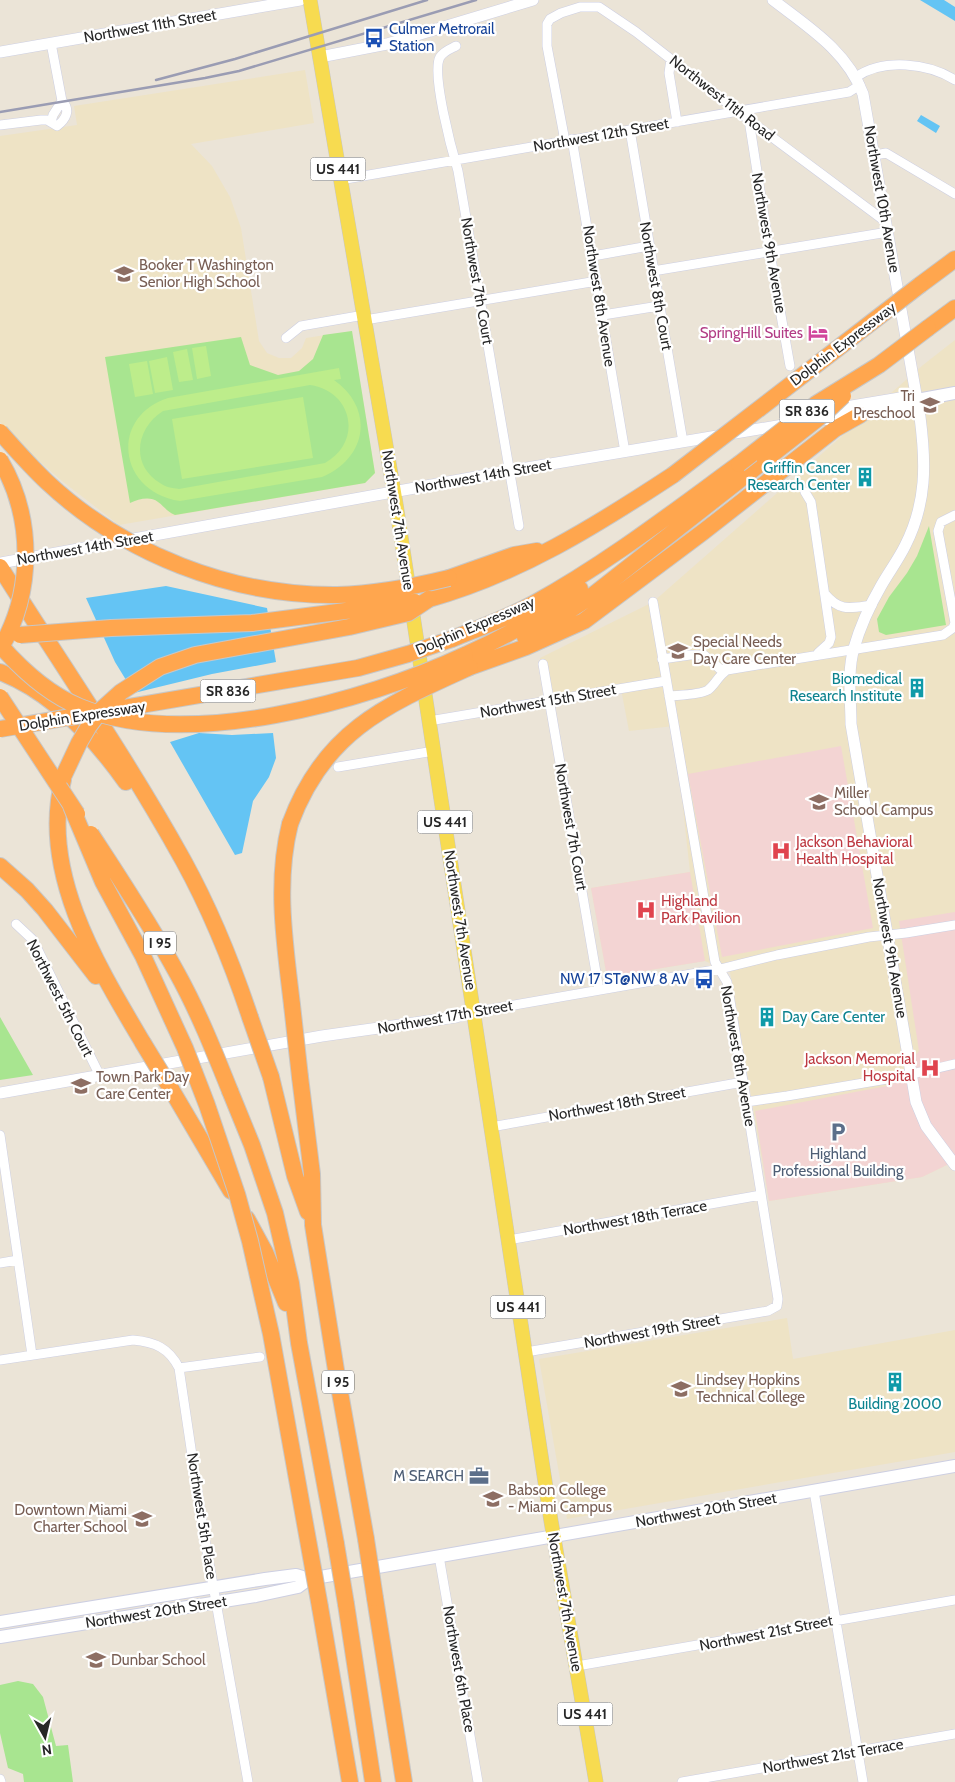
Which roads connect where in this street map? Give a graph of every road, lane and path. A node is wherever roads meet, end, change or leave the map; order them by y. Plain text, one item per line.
1 (300, 0) edge
2 (310, 0) edge
3 (533, 0) edge
4 (773, 0) edge
5 (550, 19) joint
6 (52, 43) junction
7 (456, 46) dead end
8 (0, 52) edge
9 (320, 57) junction
10 (671, 59) junction
11 (955, 80) edge
12 (858, 81) junction
13 (738, 111) junction
14 (749, 120) junction
15 (677, 122) junction
16 (0, 125) edge
17 (630, 130) junction
18 (569, 140) junction
19 (874, 155) junction
20 (455, 160) junction
21 (340, 180) junction
22 (955, 194) edge
23 (887, 227) junction
24 (649, 246) junction
25 (770, 252) junction
26 (593, 256) junction
27 (955, 259) edge
28 (653, 271) junction
29 (597, 281) junction
30 (480, 301) junction
31 (659, 306) junction
32 (955, 308) edge
33 (603, 315) junction
34 (364, 318) junction
35 (286, 338) dead end
36 (879, 364) junction
37 (790, 366) dead end
38 (955, 394) edge
39 (917, 400) junction
40 (860, 415) junction
41 (819, 419) junction
42 (0, 432) edge
43 (683, 442) junction
44 (625, 452) junction
45 (0, 460) edge
46 (509, 471) junction
47 (925, 471) joint
48 (394, 492) junction
49 (805, 492) dead end
50 (955, 514) edge
51 (519, 526) dead end
52 (654, 527) junction
53 (0, 563) edge
54 (0, 567) edge
55 (451, 585) junction
56 (825, 594) junction
57 (430, 599) junction
58 (653, 602) dead end
59 (872, 605) junction
60 (955, 623) edge
61 (0, 638) edge
62 (0, 645) edge
63 (0, 649) edge
64 (854, 650) junction
65 (816, 655) junction
66 (662, 659) junction
67 (467, 661) junction
68 (543, 664) dead end
69 (727, 670) junction
70 (0, 672) edge
71 (666, 682) junction
72 (669, 696) junction
73 (0, 697) edge
74 (550, 701) junction
75 (429, 721) junction
76 (0, 729) edge
77 (434, 751) junction
78 (338, 767) dead end
79 (71, 806) junction
80 (154, 809) junction
81 (0, 866) edge
82 (16, 924) dead end
83 (955, 925) edge
84 (888, 935) junction
85 (720, 969) junction
86 (599, 990) junction
87 (117, 1000) junction
88 (474, 1012) junction
89 (955, 1064) edge
90 (911, 1073) junction
91 (100, 1076) junction
92 (743, 1082) junction
93 (0, 1093) edge
94 (746, 1102) junction
95 (491, 1127) junction
96 (0, 1135) edge
97 (955, 1165) edge
98 (761, 1195) junction
99 (313, 1226) junction
100 (508, 1240) junction
101 (18, 1260) junction
102 (0, 1263) edge
103 (777, 1306) joint
104 (299, 1343) junction
105 (526, 1352) junction
106 (32, 1355) junction
107 (260, 1357) dead end
108 (0, 1360) edge
109 (179, 1368) junction
110 (955, 1466) edge
111 (814, 1491) junction
112 (554, 1536) junction
113 (440, 1556) junction
114 (308, 1579) junction
115 (214, 1587) junction
116 (955, 1600) edge
117 (216, 1602) junction
118 (835, 1620) junction
119 (0, 1622) edge
120 (0, 1637) edge
121 (577, 1666) junction
122 (955, 1734) edge
123 (858, 1751) junction
124 (248, 1782) edge
125 (350, 1782) edge
126 (373, 1782) edge
127 (404, 1782) edge
128 (478, 1782) edge
129 (596, 1782) edge
130 (682, 1782) edge
131 (863, 1782) edge

1 - 6 street, Northwest 11th Street
2 - 9 main road, Northwest 7th Avenue / US 441
3 - 9 street
4 - 12 street
5 - 10 street, Northwest 11th Road
5 - 18 street, Northwest 8th Avenue
6 - 8 street, Northwest 11th Street
6 - 16 street
7 - 20 street, Northwest 7th Court
9 - 21 main road, Northwest 7th Avenue / US 441
10 - 13 street, Northwest 11th Road
10 - 15 street
11 - 12 street, Northwest 12th Street
12 - 13 street, Northwest 12th Street
12 - 19 street, Northwest 10th Avenue
13 - 14 street, Northwest 11th Road
13 - 15 street, Northwest 12th Street
14 - 23 street, Northwest 11th Road
14 - 25 street, Northwest 9th Avenue
15 - 17 street, Northwest 12th Street
17 - 18 street, Northwest 12th Street
17 - 24 street, Northwest 8th Court
18 - 20 street, Northwest 12th Street
18 - 26 street, Northwest 8th Avenue
19 - 22 street
19 - 23 street, Northwest 10th Avenue
20 - 21 street, Northwest 12th Street
20 - 30 street, Northwest 7th Court
21 - 34 main road, Northwest 7th Avenue / US 441
23 - 25 street
23 - 39 street, Northwest 10th Avenue
24 - 26 street
24 - 28 street, Northwest 8th Court
25 - 28 street
25 - 37 street, Northwest 9th Avenue
26 - 29 street, Northwest 8th Avenue
27 - 55 highway, Dolphin Expressway, bridge
28 - 31 street, Northwest 8th Court
29 - 30 street
29 - 33 street, Northwest 8th Avenue
30 - 34 street
30 - 46 street, Northwest 7th Court
31 - 33 street
31 - 43 street, Northwest 8th Court
32 - 36 highway, Dolphin Expressway / SR 836, bridge
33 - 44 street, Northwest 8th Avenue
34 - 35 street
34 - 48 main road, Northwest 7th Avenue / US 441
36 - 52 highway, Dolphin Expressway / SR 836, bridge
36 - 67 highway, bridge
38 - 39 main road, Northwest 14th Street
39 - 40 street, Northwest 14th Street
39 - 41 street, Northwest 14th Street
39 - 47 street, Northwest 10th Avenue
40 - 41 street, Northwest 14th Street
40 - 67 highway
41 - 43 street, Northwest 14th Street
42 - 55 highway, bridge
43 - 44 street, Northwest 14th Street
44 - 46 street, Northwest 14th Street
45 - 63 highway, bridge
46 - 48 street, Northwest 14th Street
46 - 51 street, Northwest 7th Court
47 - 59 street, Northwest 9th Avenue
48 - 53 street, Northwest 14th Street
48 - 75 main road, Northwest 7th Avenue / US 441
49 - 56 street
50 - 60 street
52 - 67 highway
52 - 76 highway, Dolphin Expressway / SR 836, bridge
54 - 80 highway, I 95
55 - 57 highway
56 - 59 street
56 - 65 street
57 - 61 highway, bridge
57 - 87 highway, bridge
58 - 66 street, Northwest 8th Avenue
59 - 64 street, Northwest 9th Avenue
60 - 64 street
62 - 67 highway, bridge
64 - 65 street
64 - 84 street, Northwest 9th Avenue
65 - 69 street
66 - 69 street
66 - 71 street, Northwest 8th Avenue
67 - 99 highway, bridge
68 - 74 street, Northwest 7th Court
69 - 72 street
70 - 80 highway
71 - 72 street, Northwest 8th Avenue
71 - 74 street, Northwest 15th Street
72 - 85 street, Northwest 8th Avenue
73 - 79 highway, I 95, bridge
74 - 75 street, Northwest 15th Street
74 - 86 street, Northwest 7th Court
75 - 77 main road, Northwest 7th Avenue / US 441
77 - 78 street
77 - 88 main road, Northwest 7th Avenue / US 441
79 - 104 highway, I 95, bridge
79 - 125 highway, bridge
80 - 99 highway, I 95, bridge
81 - 87 highway
82 - 91 street, Northwest 5th Court
83 - 84 street, Northwest 17th Street
84 - 85 street, Northwest 17th Street
84 - 90 street, Northwest 9th Avenue
85 - 86 street, Northwest 17th Street
85 - 92 street, Northwest 8th Avenue
86 - 88 street, Northwest 17th Street
87 - 104 highway, bridge
88 - 91 street, Northwest 17th Street
88 - 95 main road, Northwest 7th Avenue / US 441
89 - 90 street
90 - 94 street
90 - 97 street, Northwest 9th Avenue
91 - 93 street, Northwest 17th Street
92 - 94 street, Northwest 8th Avenue
92 - 95 street, Northwest 18th Street
94 - 98 street, Northwest 8th Avenue
95 - 100 main road, Northwest 7th Avenue / US 441
96 - 101 street
98 - 100 street, Northwest 18th Terrace
98 - 103 street, Northwest 8th Avenue
99 - 127 highway, I 95, bridge
100 - 105 main road, Northwest 7th Avenue / US 441
101 - 102 street
101 - 106 street
103 - 105 street, Northwest 19th Street
104 - 126 highway, I 95, bridge
105 - 112 main road, Northwest 7th Avenue / US 441
106 - 108 street
106 - 109 street
107 - 109 street
109 - 115 street, Northwest 5th Place
110 - 111 main road, Northwest 20th Street
111 - 112 main road, Northwest 20th Street
111 - 118 street
112 - 113 main road, Northwest 20th Street
112 - 121 main road, Northwest 7th Avenue / US 441
113 - 114 main road, Northwest 20th Street
113 - 128 street, Northwest 6th Place
114 - 115 main road, Northwest 20th Street
114 - 117 main road, Northwest 20th Street
115 - 117 street, Northwest 5th Place
115 - 119 main road, Northwest 20th Street
116 - 118 street, Northwest 21st Street
117 - 120 main road, Northwest 20th Street
117 - 124 street, Northwest 5th Place
118 - 121 street, Northwest 21st Street
118 - 123 street
121 - 129 main road, Northwest 7th Avenue / US 441
122 - 123 street, Northwest 21st Terrace
123 - 130 street, Northwest 21st Terrace
123 - 131 street

